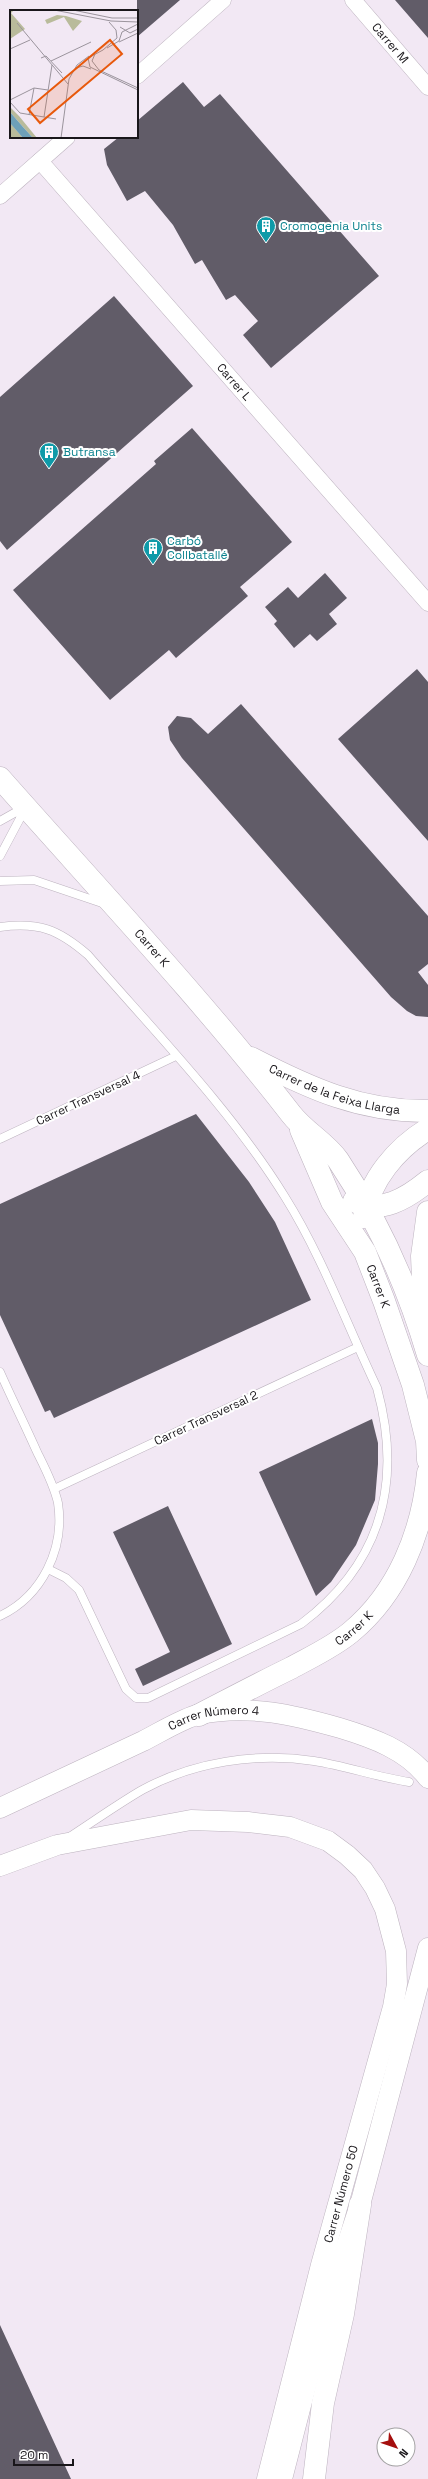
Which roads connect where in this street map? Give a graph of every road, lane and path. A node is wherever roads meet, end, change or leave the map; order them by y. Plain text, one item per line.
1 (223, 0) edge
2 (353, 0) edge
3 (138, 75) edge
4 (428, 87) edge
5 (66, 138) edge
6 (40, 161) junction
7 (0, 196) edge
8 (428, 603) edge
9 (0, 778) edge
10 (26, 807) junction
11 (0, 821) edge
12 (0, 856) edge
13 (0, 881) edge
14 (115, 908) junction
15 (0, 927) edge
16 (245, 1055) junction
17 (176, 1056) junction
18 (428, 1111) edge
19 (299, 1124) junction
20 (428, 1129) edge
21 (0, 1139) edge
22 (318, 1168) junction
23 (428, 1182) edge
24 (365, 1206) junction
25 (428, 1212) edge
26 (364, 1252) junction
27 (358, 1347) junction
28 (427, 1353) edge
29 (0, 1372) edge
30 (428, 1460) edge
31 (428, 1473) edge
32 (54, 1488) junction
33 (48, 1569) junction
34 (0, 1616) edge
35 (199, 1714) junction
36 (428, 1778) edge
37 (409, 1782) dead end
38 (0, 1808) edge
39 (57, 1845) junction
40 (0, 1866) edge
41 (428, 1948) edge
42 (360, 2205) junction
43 (267, 2479) edge
44 (282, 2479) edge
45 (314, 2479) edge

1 - 3 street
2 - 4 street, Carrer M
5 - 6 street
6 - 7 street
6 - 8 street, Carrer L
9 - 10 main road, Carrer K
10 - 11 lane
10 - 12 lane
10 - 14 main road, Carrer K
13 - 14 lane
14 - 16 main road, Carrer K
15 - 17 lane
16 - 18 main road, Carrer de la Feixa Llarga
16 - 19 main road, Carrer K
17 - 21 lane, Carrer Transversal 4
17 - 27 lane
19 - 22 main road, Carrer K
19 - 24 main road, Carrer K
20 - 24 main road
22 - 24 main road
22 - 26 main road, Carrer K
23 - 24 main road
24 - 26 main road
24 - 28 main road, Carrer K
25 - 28 main road
26 - 30 main road, Carrer K
27 - 32 lane, Carrer Transversal 2
27 - 33 lane
29 - 32 lane
31 - 35 main road, Carrer K
32 - 33 lane
33 - 34 lane
35 - 36 street, Carrer Número 4
35 - 38 street, Carrer Número 4
37 - 39 lane
39 - 40 street
39 - 43 street, Carrer Número 50
41 - 42 street, Carrer Número 50
42 - 44 street, Carrer Número 50
42 - 45 main road

